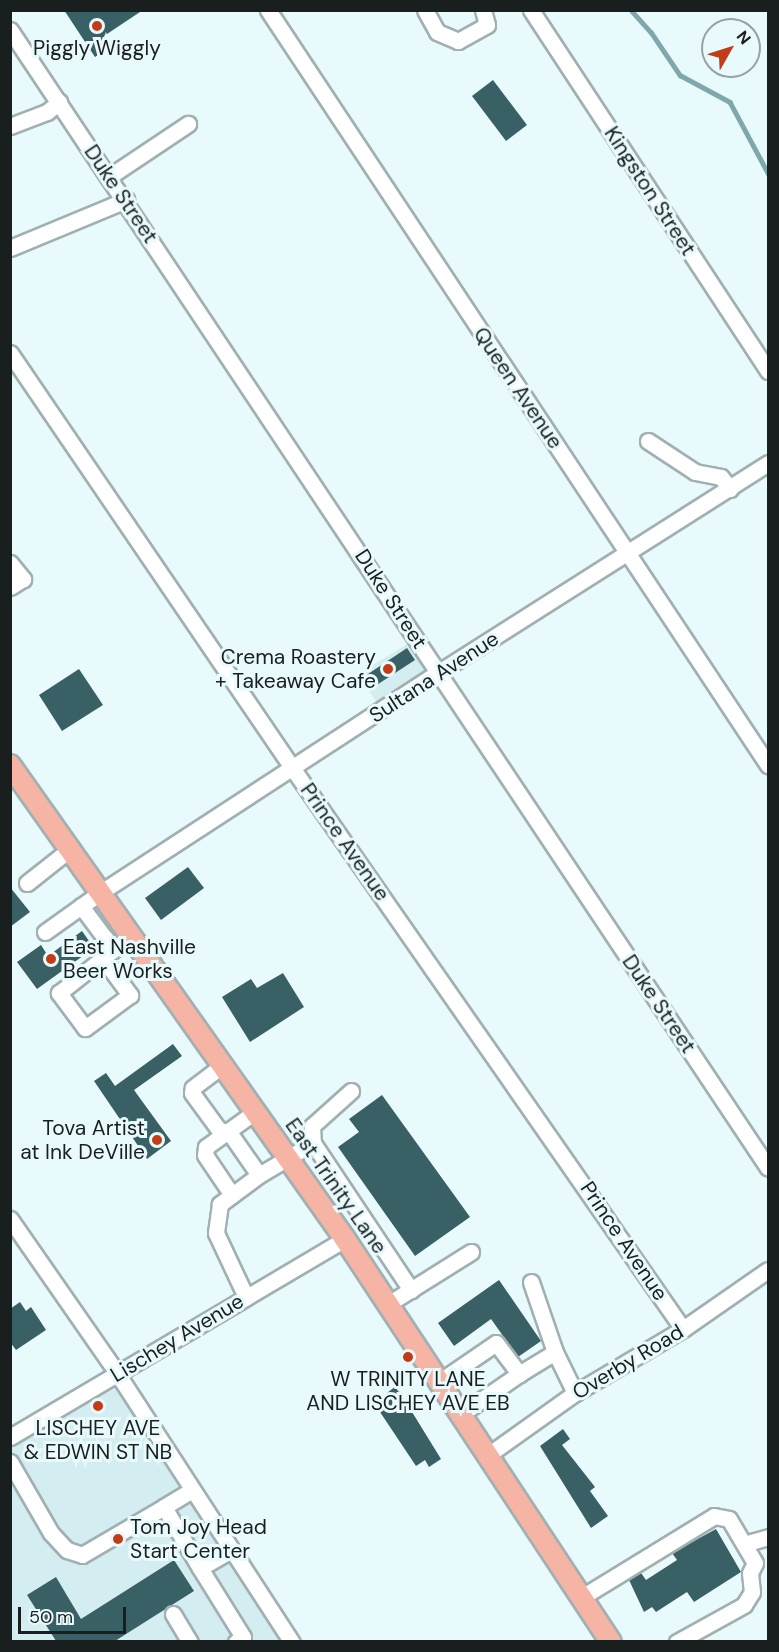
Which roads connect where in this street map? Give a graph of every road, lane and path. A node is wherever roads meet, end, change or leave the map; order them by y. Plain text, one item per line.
1 (268, 10) edge
2 (425, 10) edge
3 (483, 10) edge
4 (531, 10) edge
5 (10, 30) edge
6 (59, 102) junction
7 (188, 124) dead end
8 (10, 126) edge
9 (110, 176) junction
10 (126, 200) junction
11 (10, 248) edge
12 (10, 353) edge
13 (768, 371) edge
14 (648, 441) dead end
15 (768, 463) edge
16 (730, 489) junction
17 (628, 555) junction
18 (10, 563) edge
19 (10, 587) edge
20 (439, 672) junction
21 (10, 765) edge
22 (768, 765) edge
23 (293, 769) junction
24 (70, 849) junction
25 (27, 883) dead end
26 (101, 892) junction
27 (81, 906) junction
28 (45, 932) dead end
29 (132, 935) junction
30 (108, 954) junction
31 (223, 1065) junction
32 (351, 1091) dead end
33 (256, 1111) junction
34 (229, 1132) junction
35 (313, 1143) junction
36 (288, 1157) junction
37 (768, 1168) edge
38 (259, 1175) junction
39 (232, 1196) junction
40 (10, 1219) edge
41 (345, 1239) junction
42 (471, 1252) dead end
43 (768, 1270) edge
44 (531, 1282) dead end
45 (411, 1290) junction
46 (246, 1297) junction
47 (388, 1304) junction
48 (683, 1329) junction
49 (555, 1352) junction
50 (117, 1373) junction
51 (519, 1374) junction
52 (439, 1382) junction
53 (576, 1393) junction
54 (461, 1414) junction
55 (10, 1437) edge
56 (488, 1455) junction
57 (10, 1462) edge
58 (192, 1490) junction
59 (164, 1507) junction
60 (768, 1538) edge
61 (744, 1544) junction
62 (231, 1550) junction
63 (200, 1568) junction
64 (582, 1597) junction
65 (173, 1614) dead end
66 (190, 1641) edge
67 (236, 1641) edge
68 (292, 1641) edge
69 (610, 1641) edge
70 (677, 1641) edge

1 - 17 street, Queen Avenue
2 - 3 street
4 - 13 street, Kingston Street
5 - 6 street, Duke Street
6 - 8 street
6 - 9 street, Duke Street
7 - 9 street
9 - 10 street, Duke Street
10 - 11 street
10 - 20 street, Duke Street
12 - 23 street, Prince Avenue
14 - 16 street
15 - 16 street, Sultana Avenue
16 - 17 street, Sultana Avenue
17 - 20 street, Sultana Avenue
17 - 22 street, Queen Avenue
18 - 19 street
20 - 23 street, Sultana Avenue
20 - 37 street, Duke Street
21 - 24 main road, East Trinity Lane
23 - 26 street, Sultana Avenue
23 - 48 street, Prince Avenue
24 - 25 street
24 - 26 main road, East Trinity Lane
26 - 27 street, Sultana Avenue
26 - 29 main road, East Trinity Lane
27 - 28 street, Sultana Avenue
27 - 30 street
29 - 30 street
29 - 31 main road, East Trinity Lane
30 - 30 street
31 - 33 main road, East Trinity Lane
31 - 34 street
32 - 35 street
33 - 34 street
33 - 36 main road, East Trinity Lane
34 - 38 street
34 - 39 street
35 - 36 street
35 - 45 street
36 - 38 street
36 - 41 main road, East Trinity Lane
38 - 39 street
39 - 46 street
40 - 50 street
41 - 46 street, Lischey Avenue
41 - 47 main road, East Trinity Lane
42 - 45 street
43 - 48 street, Overby Road
44 - 49 street
45 - 47 street
46 - 50 street, Lischey Avenue
47 - 52 main road, East Trinity Lane
48 - 53 street, Overby Road
49 - 51 street
49 - 53 street
50 - 55 street, Lischey Avenue
50 - 58 street
51 - 52 street
51 - 54 street
52 - 54 main road, East Trinity Lane
53 - 56 street, Overby Road
54 - 56 main road, East Trinity Lane
56 - 64 main road, East Trinity Lane
57 - 59 street
58 - 59 street
58 - 62 street
59 - 63 street
60 - 61 street
61 - 64 street
61 - 70 street
62 - 63 street
62 - 68 street
63 - 67 street
64 - 69 main road, East Trinity Lane
65 - 66 street

